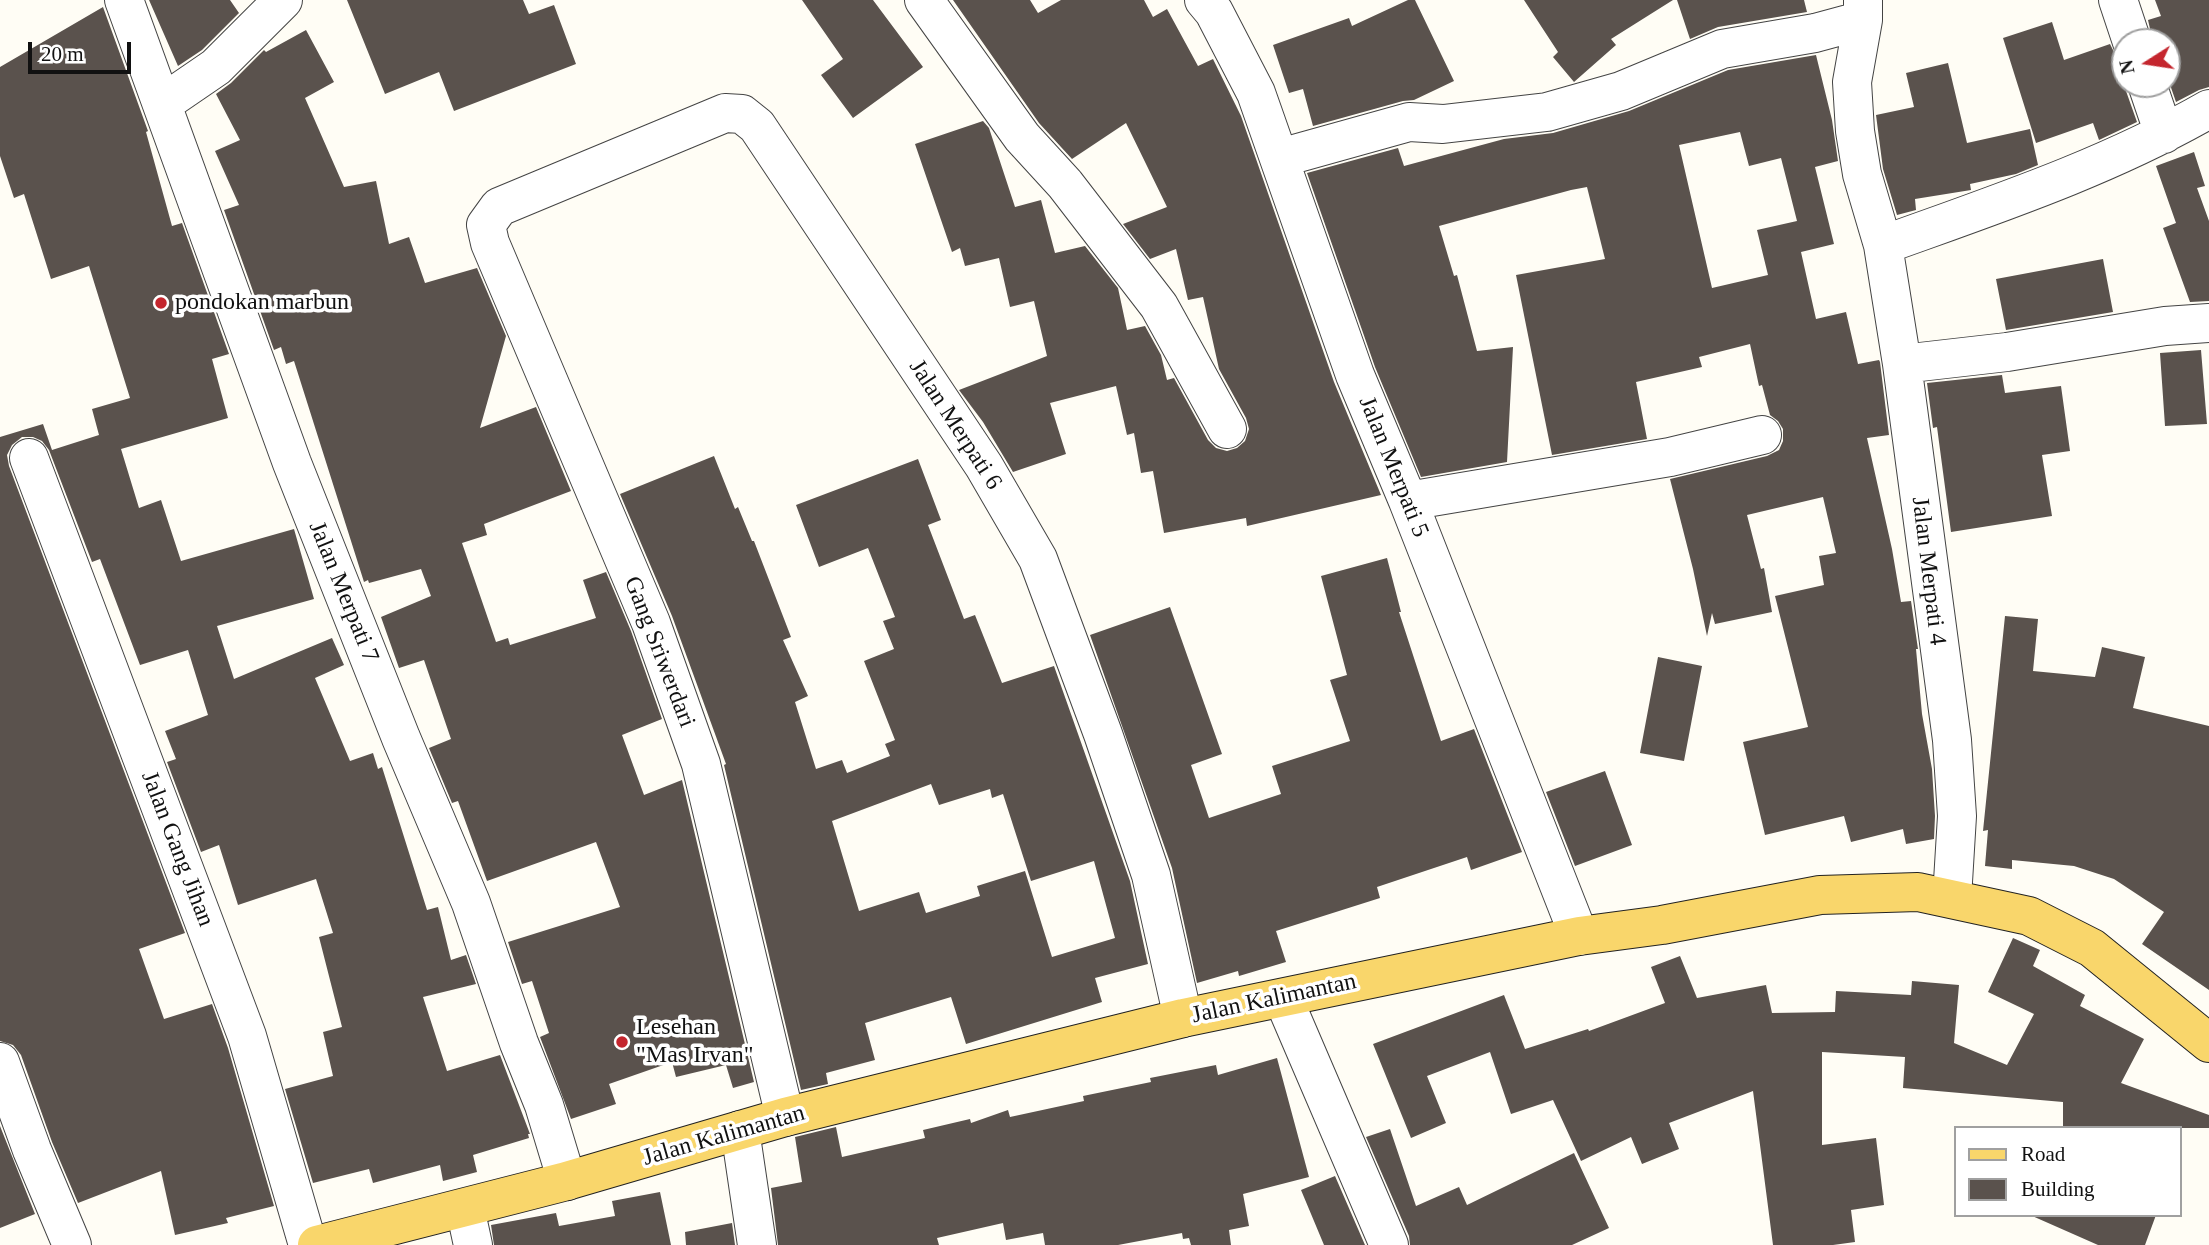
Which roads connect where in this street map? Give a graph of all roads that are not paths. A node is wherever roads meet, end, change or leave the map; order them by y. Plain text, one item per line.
1 (124, 0) edge
2 (283, 0) edge
3 (924, 0) edge
4 (1204, 0) edge
5 (2118, 0) edge
6 (1863, 10) edge
7 (2127, 28) edge
8 (2152, 98) edge
9 (162, 104) junction
10 (2209, 109) edge
11 (2164, 134) junction
12 (1280, 158) junction
13 (499, 207) joint
14 (1883, 245) junction
15 (2209, 323) edge
16 (1902, 364) junction
17 (1227, 429) dead end
18 (1762, 435) dead end
19 (29, 458) dead end
20 (1408, 501) junction
21 (1952, 898) junction
22 (1579, 936) junction
23 (1283, 998) junction
24 (1183, 1018) junction
25 (2209, 1043) edge
26 (0, 1062) edge
27 (785, 1117) junction
28 (740, 1130) junction
29 (567, 1181) junction
30 (469, 1227) edge
31 (72, 1245) edge
32 (308, 1245) edge
33 (317, 1245) edge
34 (757, 1245) edge
35 (1389, 1245) edge

1 - 9 street, Jalan Merpati 7
2 - 9 street
3 - 17 street
4 - 12 street, Jalan Merpati 5
5 - 7 street
6 - 12 street
6 - 14 street, Jalan Merpati 4
8 - 11 street
9 - 29 street, Jalan Merpati 7
10 - 11 street
11 - 14 street
12 - 20 street, Jalan Merpati 5
13 - 24 street, Jalan Merpati 6
13 - 27 street, Gang Sriwerdari
14 - 16 street, Jalan Merpati 4
15 - 16 street
16 - 21 street, Jalan Merpati 4
18 - 20 street
19 - 32 street, Jalan Gang Jihan
20 - 22 street, Jalan Merpati 5
21 - 22 main road, Jalan Kalimantan
21 - 25 main road, Jalan Kalimantan
22 - 23 main road, Jalan Kalimantan
23 - 24 main road, Jalan Kalimantan
23 - 35 street
24 - 27 main road, Jalan Kalimantan
26 - 31 street
27 - 28 main road, Jalan Kalimantan
28 - 29 main road, Jalan Kalimantan
28 - 34 street
29 - 30 main road, Jalan Kalimantan
30 - 33 main road, Jalan Kalimantan

